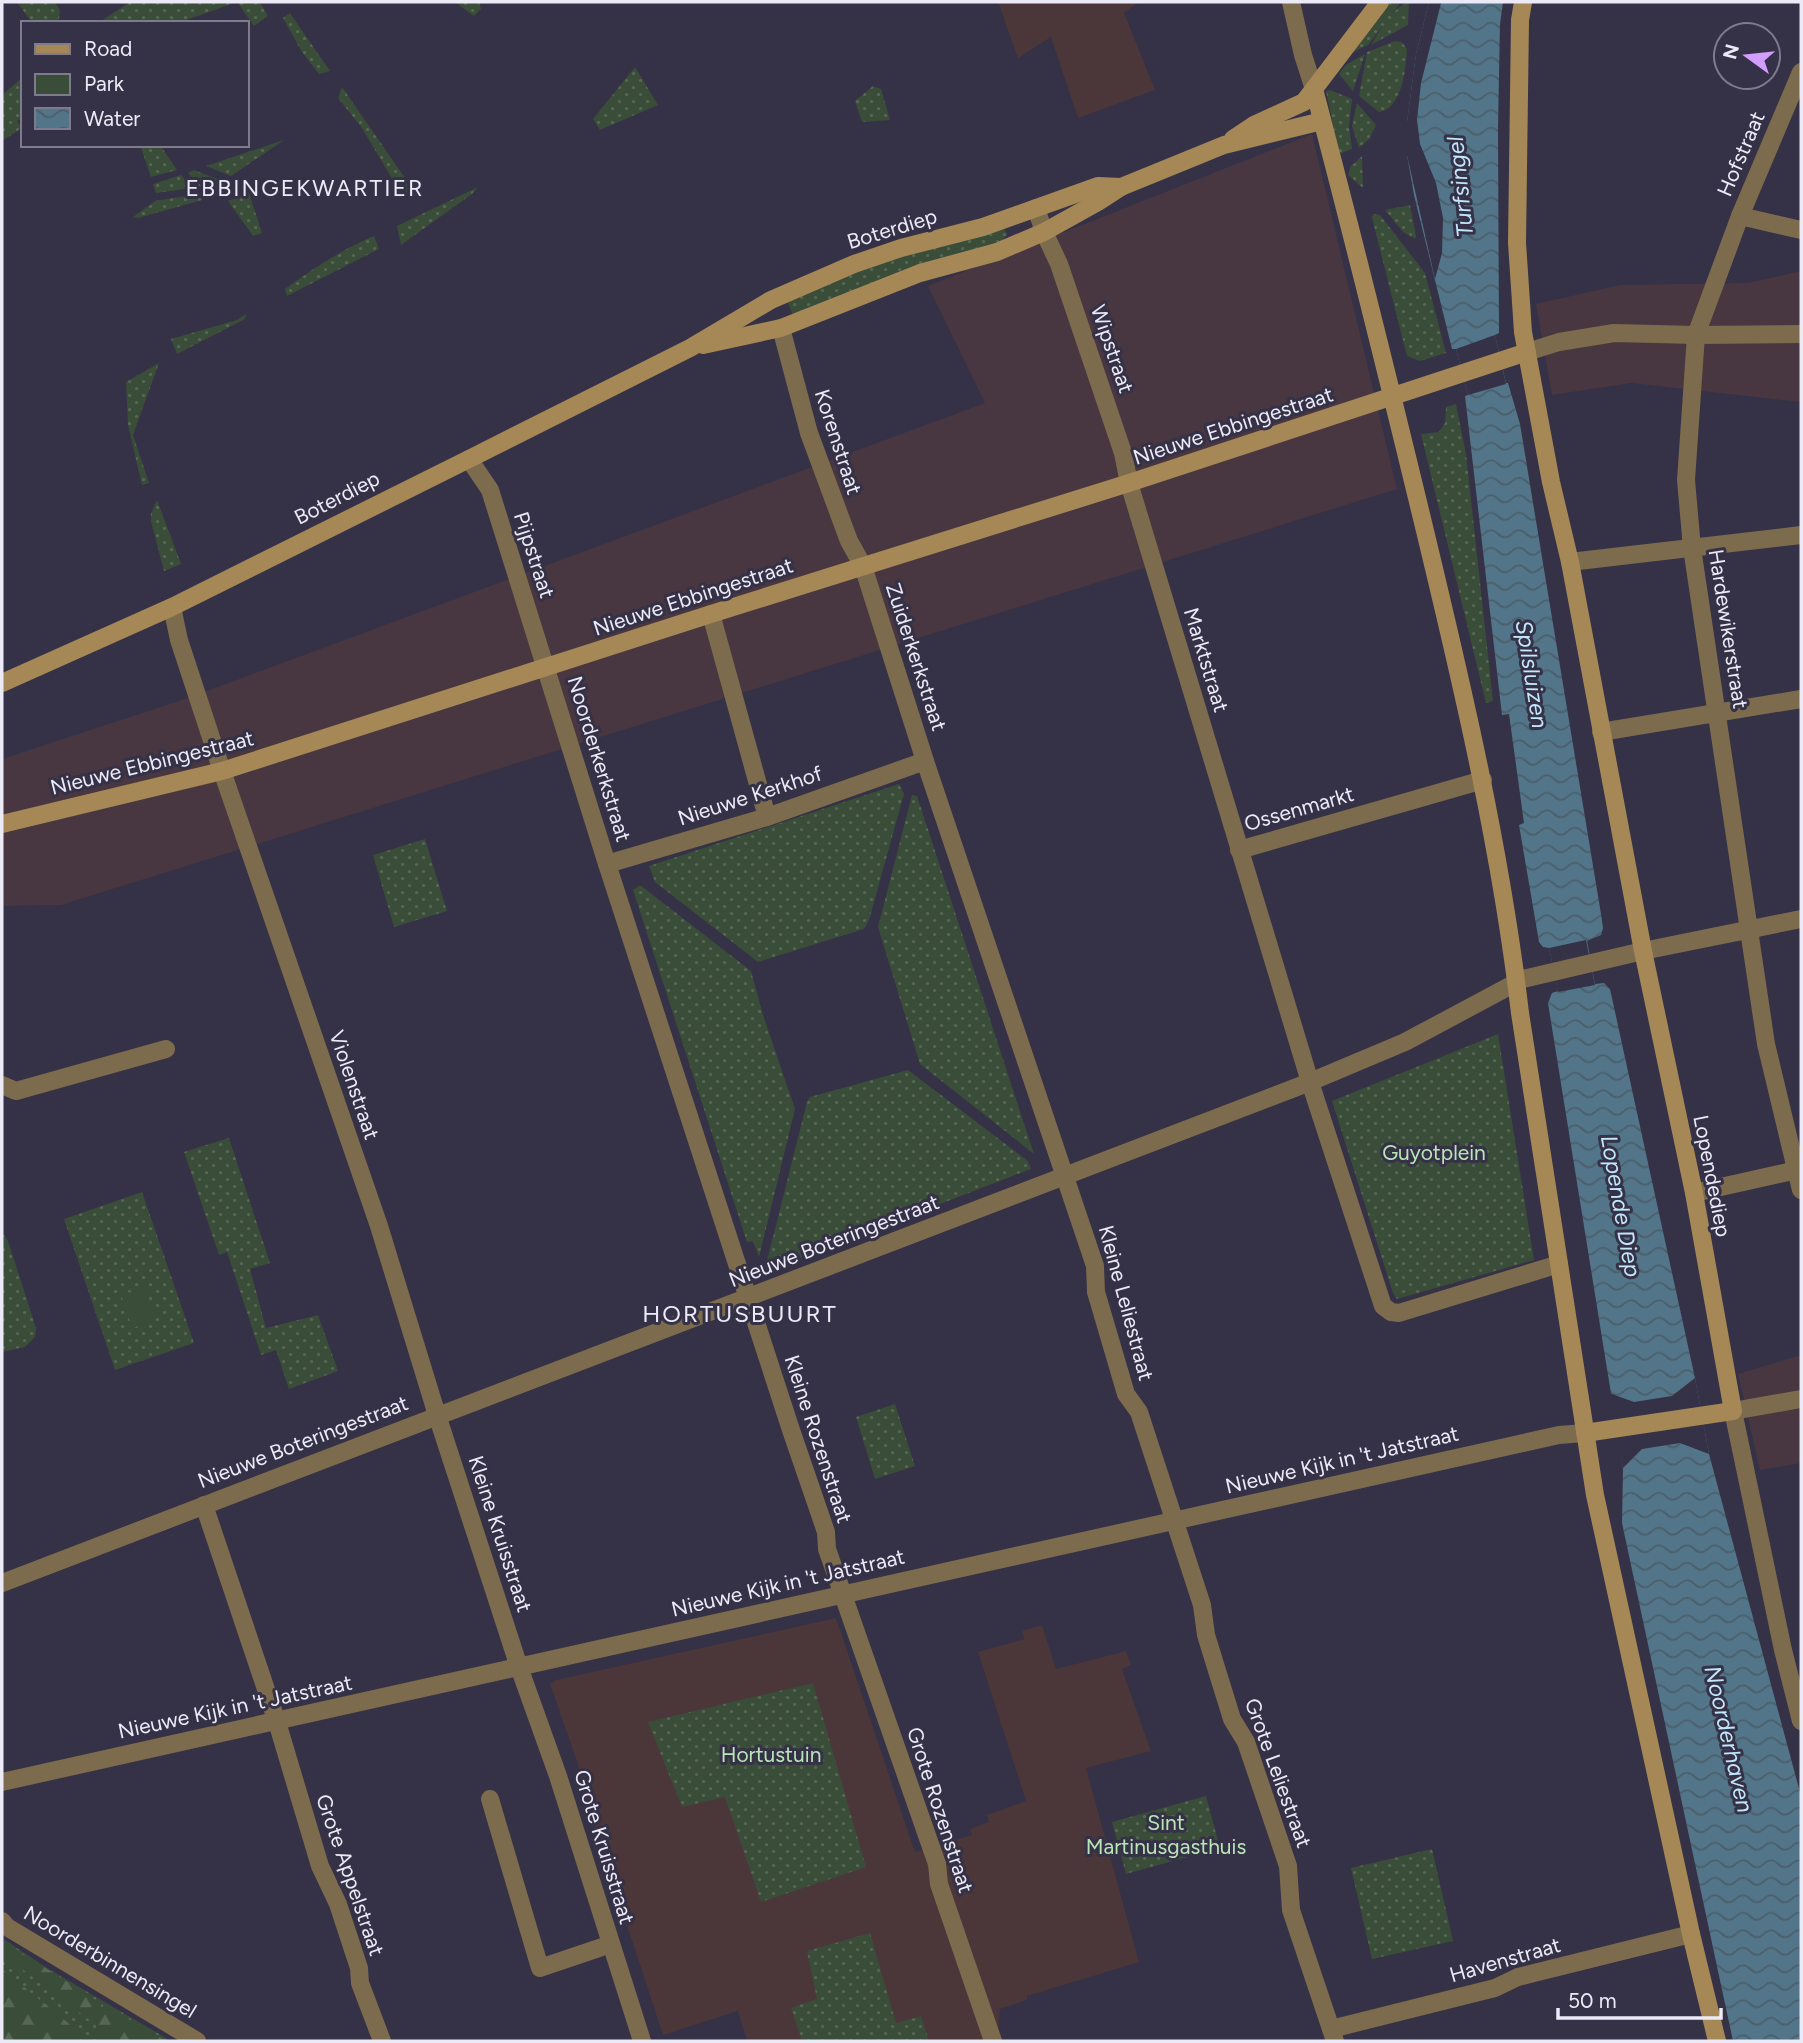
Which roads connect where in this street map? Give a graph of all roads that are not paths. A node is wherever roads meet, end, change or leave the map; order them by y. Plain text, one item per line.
1 (1291, 2) edge
2 (1380, 2) edge
3 (1522, 2) edge
4 (1801, 72) edge
5 (1314, 89) junction
6 (1322, 121) junction
7 (1224, 145) junction
8 (1121, 187) junction
9 (1036, 208) junction
10 (1740, 216) junction
11 (1801, 230) edge
12 (1044, 232) junction
13 (781, 328) junction
14 (1801, 334) edge
15 (1696, 335) junction
16 (690, 348) junction
17 (1527, 352) junction
18 (1393, 397) junction
19 (469, 459) junction
20 (1129, 483) junction
21 (1801, 535) edge
22 (1692, 548) junction
23 (1570, 562) junction
24 (863, 566) junction
25 (172, 607) junction
26 (710, 614) junction
27 (547, 668) junction
28 (2, 683) edge
29 (1801, 699) edge
30 (1718, 713) junction
31 (1601, 732) junction
32 (925, 761) junction
33 (222, 771) junction
34 (1483, 780) junction
35 (767, 817) junction
36 (2, 824) edge
37 (1240, 850) junction
38 (607, 864) junction
39 (1801, 919) edge
40 (1748, 929) junction
41 (1643, 951) junction
42 (1516, 983) junction
43 (166, 1049) dead end
44 (1310, 1082) junction
45 (2, 1085) edge
46 (1793, 1116) edge
47 (1797, 1170) junction
48 (1064, 1175) junction
49 (1801, 1190) edge
50 (1693, 1193) junction
51 (1559, 1264) junction
52 (749, 1298) junction
53 (1801, 1399) edge
54 (1733, 1411) junction
55 (437, 1415) junction
56 (1585, 1433) junction
57 (204, 1505) junction
58 (1175, 1520) junction
59 (2, 1583) edge
60 (844, 1593) junction
61 (519, 1667) junction
62 (1800, 1710) edge
63 (277, 1722) junction
64 (2, 1782) edge
65 (490, 1799) dead end
66 (2, 1921) edge
67 (1691, 1934) junction
68 (611, 1944) junction
69 (1333, 2035) edge
70 (197, 2041) edge
71 (382, 2041) edge
72 (642, 2041) edge
73 (993, 2041) edge
74 (1717, 2041) edge

1 - 5 street
2 - 5 street
3 - 17 street
4 - 10 street, Hofstraat
5 - 6 street
5 - 7 street, Boterdiep
6 - 7 street, Boterdiep
6 - 18 street
7 - 8 street, Boterdiep
8 - 9 street, Boterdiep
8 - 12 street, Boterdiep
9 - 12 street, Wipstraat
9 - 16 street, Boterdiep
10 - 11 street, Hofstraat
10 - 15 street, Hofstraat
12 - 13 street, Boterdiep
12 - 20 street, Wipstraat
13 - 16 street, Boterdiep
13 - 24 street, Korenstraat
14 - 15 street
15 - 17 street
15 - 22 street, Hardewikerstraat
16 - 19 street, Boterdiep
17 - 18 street, Nieuwe Ebbingestraat
17 - 23 street
18 - 20 street, Nieuwe Ebbingestraat
18 - 34 street
19 - 25 street, Boterdiep
19 - 27 street, Pijpstraat
20 - 24 street, Nieuwe Ebbingestraat
20 - 37 street, Marktstraat
21 - 22 street
22 - 23 street
22 - 30 street, Hardewikerstraat
23 - 31 street
24 - 26 street, Nieuwe Ebbingestraat
24 - 32 street, Zuiderkerkstraat
25 - 28 street, Boterdiep
25 - 33 street, Violenstraat
26 - 27 street, Nieuwe Ebbingestraat
26 - 35 street
27 - 33 street, Nieuwe Ebbingestraat
27 - 38 street, Noorderkerkstraat
29 - 30 street
30 - 31 street
30 - 40 street, Hardewikerstraat
31 - 41 street
32 - 35 street, Nieuwe Kerkhof
32 - 48 street
33 - 36 street, Nieuwe Ebbingestraat
33 - 55 street, Violenstraat
34 - 37 street, Ossenmarkt
34 - 42 street
35 - 38 street, Nieuwe Kerkhof
37 - 44 street, Ossenmarkt
38 - 52 street
39 - 40 street, Nieuwe Boteringestraat
40 - 41 street, Nieuwe Boteringestraat
40 - 46 street, Hardewikerstraat
41 - 42 street, Nieuwe Boteringestraat
41 - 50 street, Lopendediep
42 - 44 street, Nieuwe Boteringestraat
42 - 51 street
43 - 45 street
44 - 48 street, Nieuwe Boteringestraat
44 - 51 street
46 - 47 street, Hardewikerstraat
47 - 49 street, Hardewikerstraat
47 - 50 street
48 - 52 street, Nieuwe Boteringestraat
48 - 58 street, Kleine Leliestraat
50 - 54 street, Lopendediep
51 - 56 street
52 - 55 street, Nieuwe Boteringestraat
52 - 60 street, Kleine Rozenstraat
53 - 54 street
54 - 56 street
54 - 62 street
55 - 57 street, Nieuwe Boteringestraat
55 - 61 street, Kleine Kruisstraat
56 - 58 street, Nieuwe Kijk in 't Jatstraat
56 - 67 street
57 - 59 street, Nieuwe Boteringestraat
57 - 63 street, Grote Appelstraat
58 - 60 street, Nieuwe Kijk in 't Jatstraat
58 - 69 street, Grote Leliestraat
60 - 61 street, Nieuwe Kijk in 't Jatstraat
60 - 73 street, Grote Rozenstraat
61 - 63 street, Nieuwe Kijk in 't Jatstraat
61 - 68 street, Grote Kruisstraat
63 - 64 street, Nieuwe Kijk in 't Jatstraat
63 - 71 street, Grote Appelstraat
65 - 68 street
66 - 70 street, Noorderbinnensingel
67 - 69 street, Havenstraat
67 - 74 street
68 - 72 street, Grote Kruisstraat

